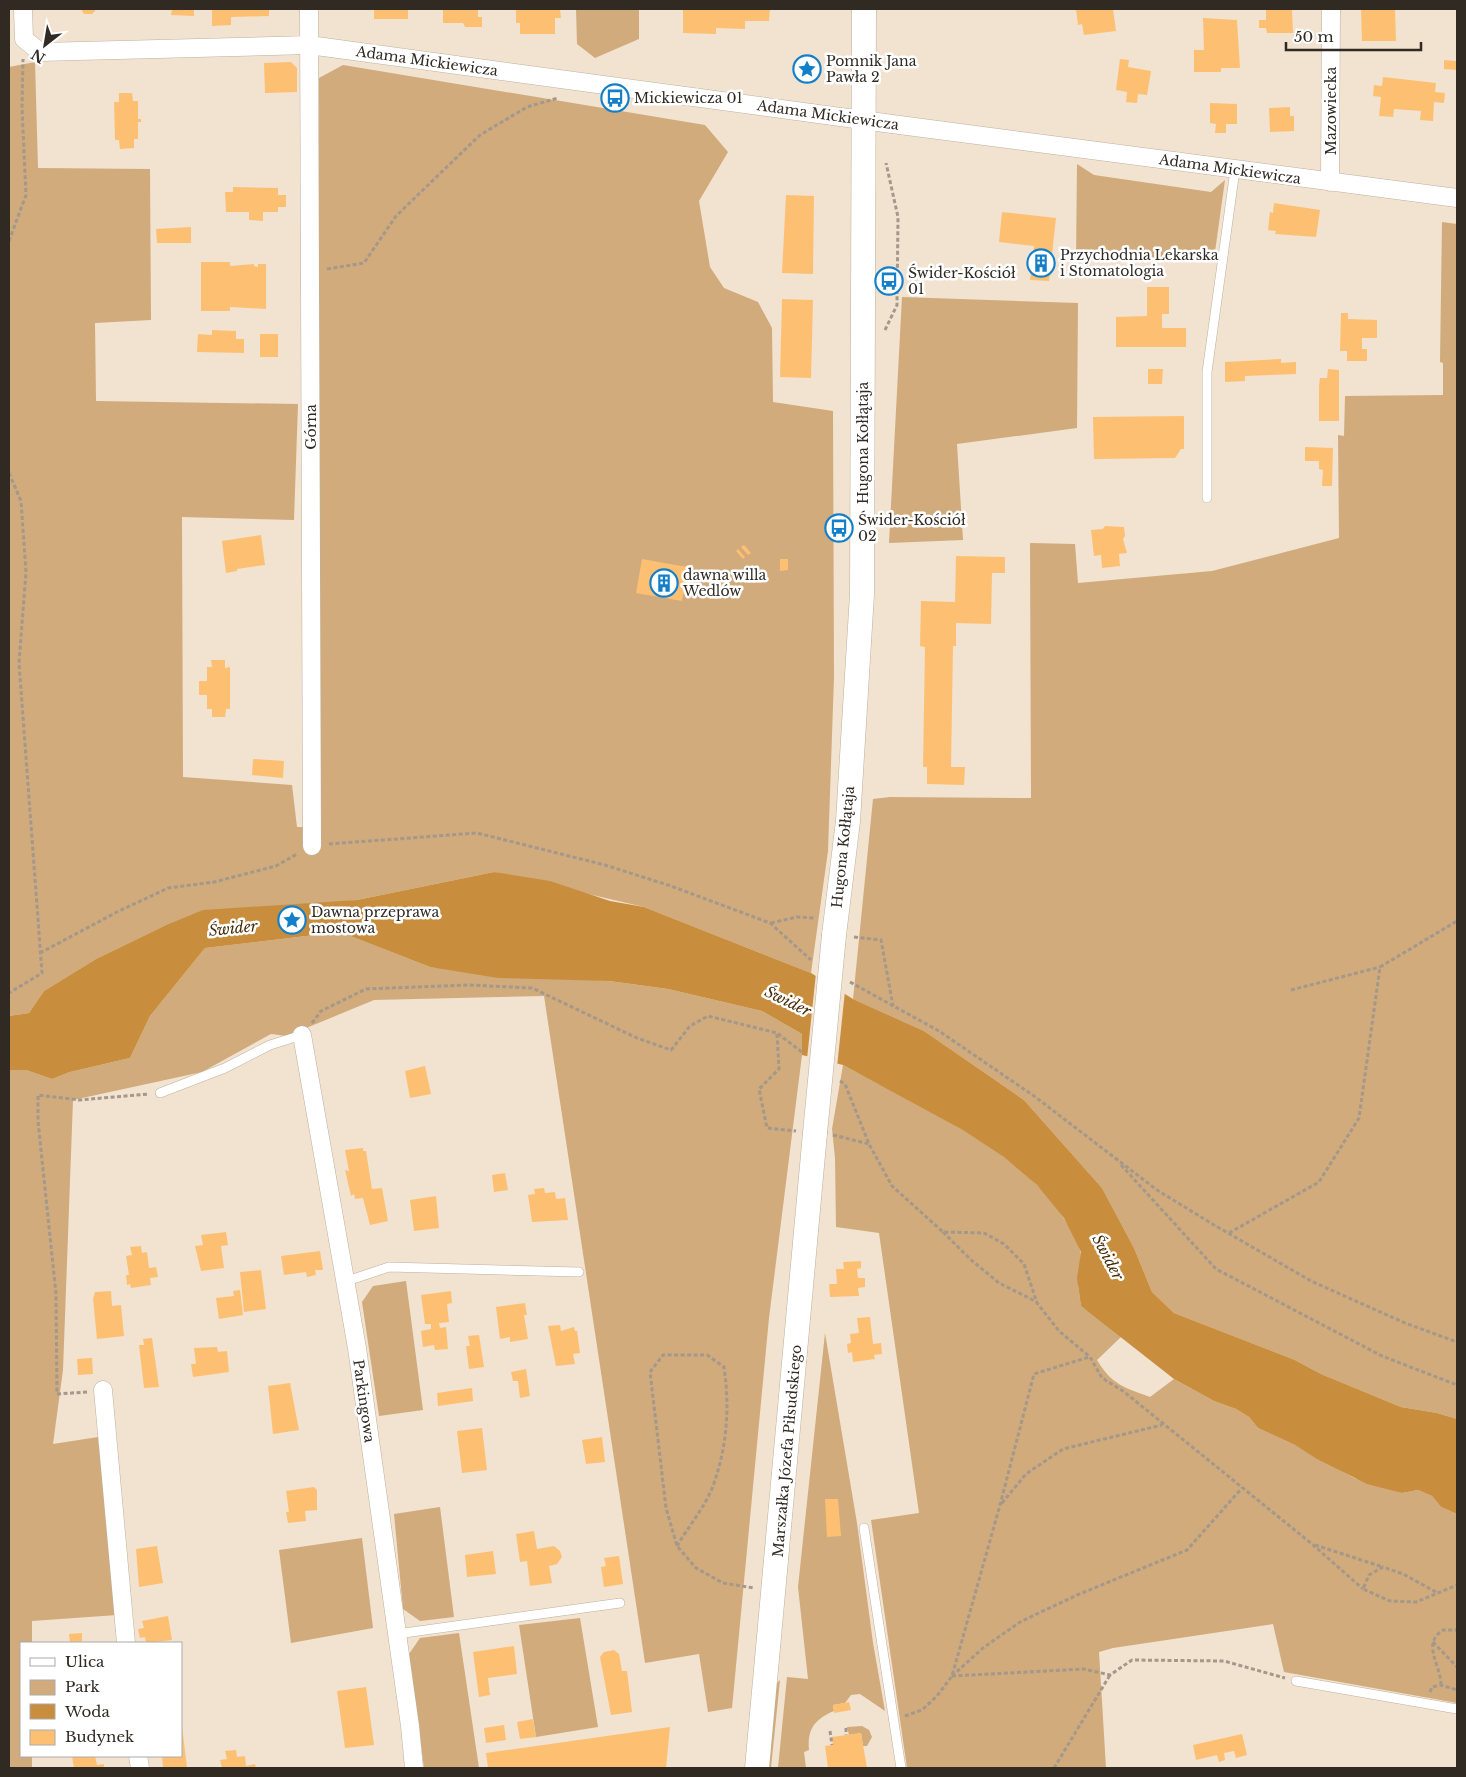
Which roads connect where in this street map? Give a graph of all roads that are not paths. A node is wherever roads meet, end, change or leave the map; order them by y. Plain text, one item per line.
1 (23, 9) edge
2 (309, 9) edge
3 (864, 9) edge
4 (1331, 9) edge
5 (309, 45) junction
6 (863, 120) junction
7 (1235, 170) junction
8 (1330, 182) junction
9 (1457, 198) edge
10 (1207, 498) dead end
11 (312, 846) road end
12 (302, 1035) joint
13 (160, 1093) road end
14 (814, 1133) joint
15 (579, 1272) dead end
16 (344, 1282) junction
17 (103, 1390) dead end
18 (864, 1528) dead end
19 (620, 1602) dead end
20 (397, 1634) junction
21 (126, 1642) edge
22 (1296, 1681) road end
23 (1457, 1710) edge
24 (414, 1768) edge
25 (757, 1768) edge
26 (901, 1768) edge

1 - 5 street, Adama Mickiewicza
2 - 5 street, Górna
3 - 6 main road, Hugona Kołłątaja
4 - 8 street, Mazowiecka
5 - 6 street, Adama Mickiewicza
5 - 11 street, Górna
6 - 7 street, Adama Mickiewicza
6 - 14 main road, Hugona Kołłątaja, bridge
7 - 8 street, Adama Mickiewicza
7 - 10 lane
8 - 9 street, Adama Mickiewicza
12 - 13 lane
12 - 16 street, Parkingowa
14 - 25 main road, Marszałka Józefa Piłsudskiego
15 - 16 lane
16 - 20 street, Parkingowa
17 - 21 street
18 - 26 lane
19 - 20 lane
20 - 24 street, Parkingowa
22 - 23 lane

